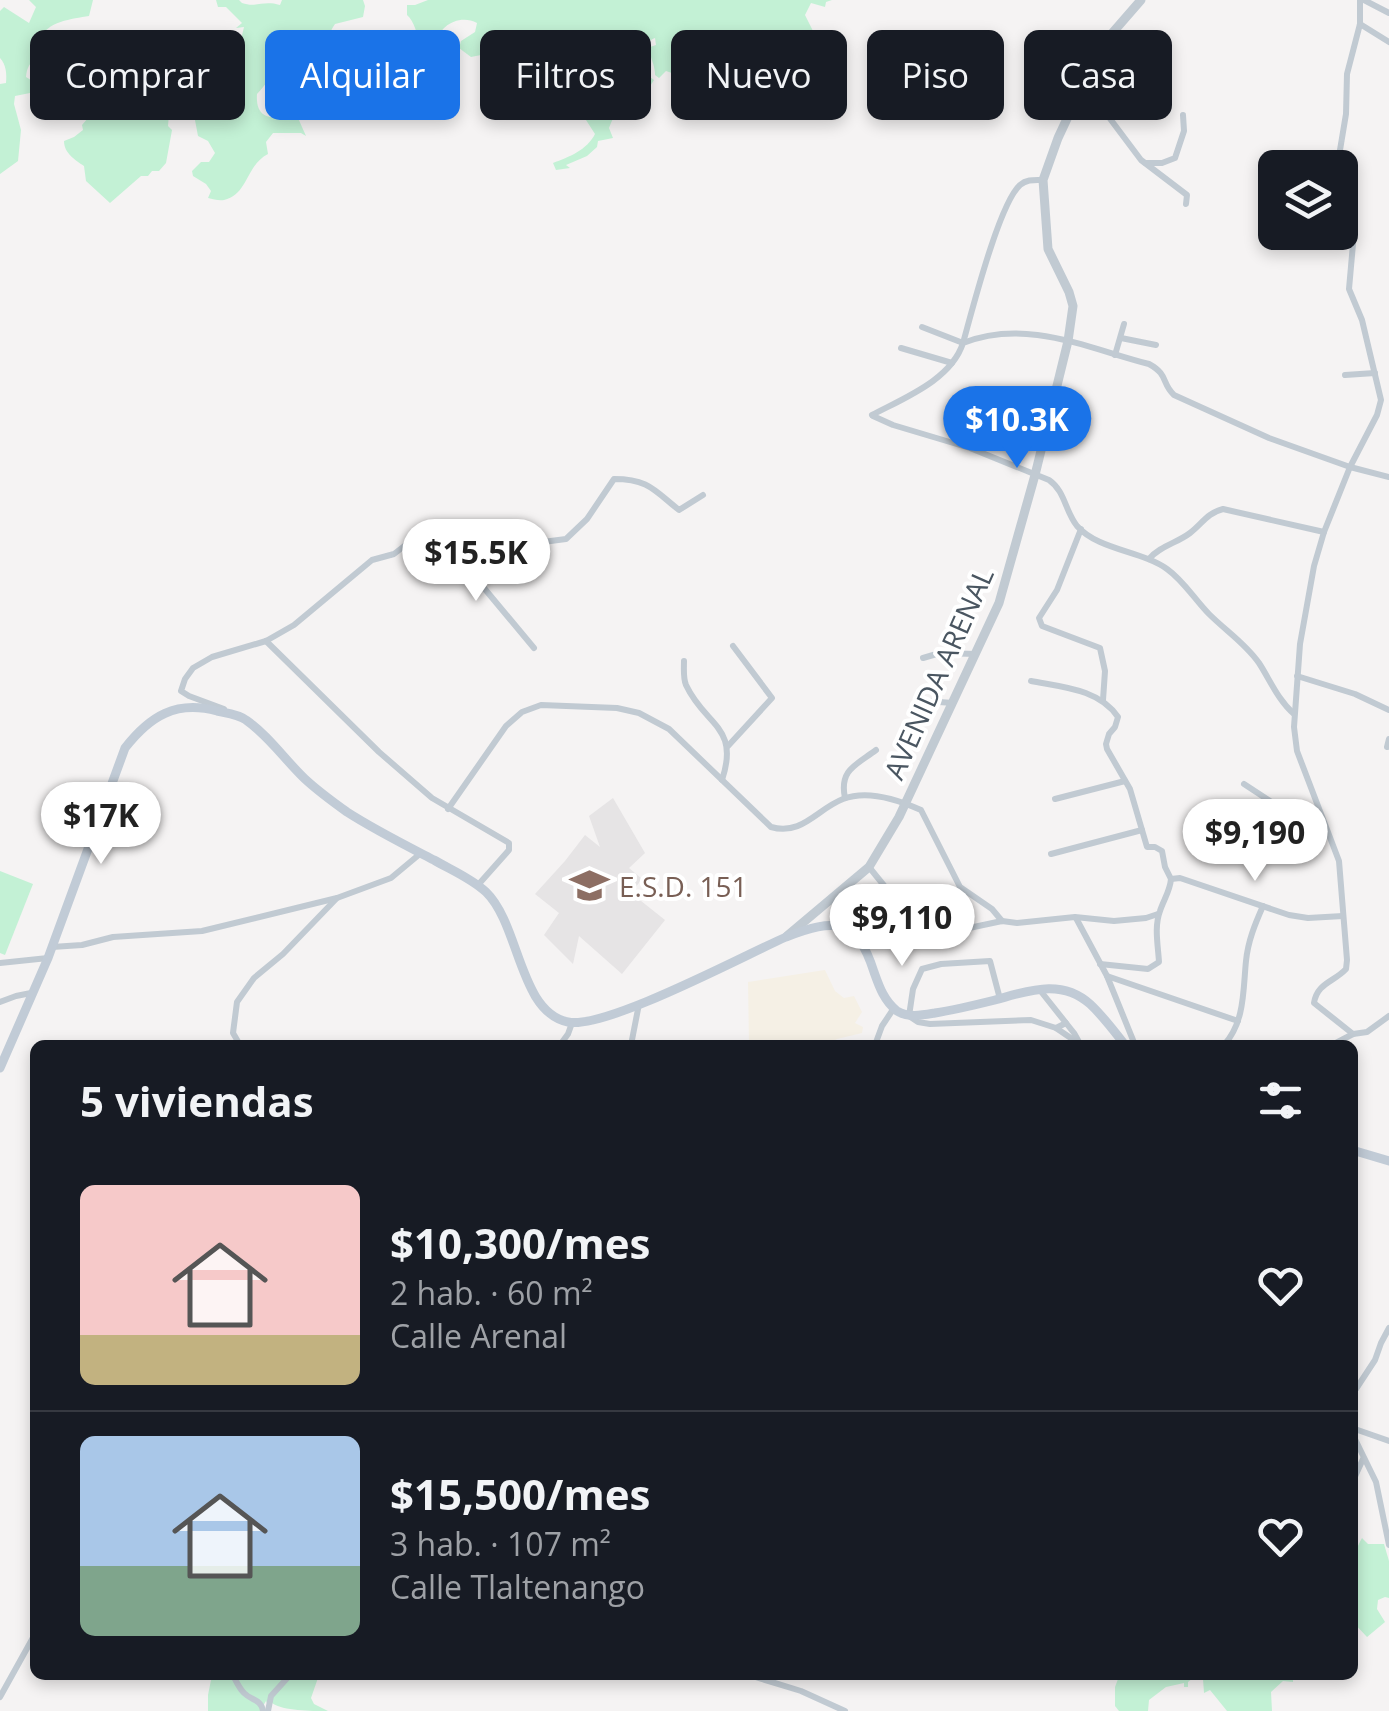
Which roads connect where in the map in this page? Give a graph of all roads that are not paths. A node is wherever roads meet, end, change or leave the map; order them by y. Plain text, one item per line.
1 (1141, 0) edge
2 (1362, 0) edge
3 (1389, 13) edge
4 (1360, 24) junction
5 (1114, 30) edge
6 (1389, 42) edge
7 (1183, 115) dead end
8 (1066, 120) edge
9 (1110, 120) edge
10 (1341, 150) edge
11 (1145, 163) junction
12 (1042, 180) junction
13 (1186, 204) dead end
14 (1353, 250) edge
15 (1124, 324) dead end
16 (922, 326) dead end
17 (1120, 338) junction
18 (1068, 340) junction
19 (963, 342) junction
20 (1156, 345) dead end
21 (901, 348) dead end
22 (1115, 355) junction
23 (952, 363) junction
24 (1375, 373) junction
25 (1345, 375) dead end
26 (1350, 467) junction
27 (1036, 476) junction
28 (1389, 477) edge
29 (703, 495) dead end
30 (1081, 529) junction
31 (1324, 532) junction
32 (444, 540) junction
33 (1148, 558) junction
34 (266, 642) junction
35 (733, 646) dead end
36 (534, 648) dead end
37 (976, 654) junction
38 (923, 658) dead end
39 (684, 661) dead end
40 (1297, 676) junction
41 (1031, 681) dead end
42 (1103, 700) junction
43 (954, 703) junction
44 (1389, 710) edge
45 (1294, 715) junction
46 (243, 718) junction
47 (915, 718) dead end
48 (727, 747) junction
49 (876, 750) dead end
50 (722, 781) junction
51 (1125, 781) junction
52 (1244, 784) dead end
53 (845, 798) junction
54 (1055, 799) dead end
55 (905, 803) junction
56 (448, 809) junction
57 (1319, 810) junction
58 (1142, 830) junction
59 (420, 853) junction
60 (1051, 854) dead end
61 (869, 867) junction
62 (1171, 879) junction
63 (478, 885) junction
64 (337, 898) junction
65 (1263, 906) junction
66 (1158, 914) junction
67 (1343, 916) junction
68 (1075, 917) junction
69 (1002, 921) junction
70 (786, 936) junction
71 (50, 952) junction
72 (0, 962) edge
73 (1100, 964) junction
74 (1107, 976) junction
75 (1038, 988) junction
76 (33, 993) junction
77 (1000, 999) junction
78 (0, 1002) edge
79 (639, 1004) junction
80 (894, 1008) junction
81 (909, 1016) junction
82 (1389, 1016) edge
83 (1238, 1021) junction
84 (572, 1023) junction
85 (1066, 1023) junction
86 (1056, 1028) junction
87 (1354, 1034) junction
88 (237, 1040) edge
89 (564, 1040) edge
90 (632, 1040) edge
91 (877, 1040) edge
92 (1074, 1040) edge
93 (1078, 1040) edge
94 (1122, 1040) edge
95 (1132, 1040) edge
96 (1228, 1040) edge
97 (1342, 1040) edge
98 (1352, 1040) edge
99 (0, 1068) edge
100 (1358, 1152) edge
101 (1389, 1161) edge
102 (1389, 1328) edge
103 (1358, 1382) edge
104 (1358, 1432) edge
105 (1389, 1441) edge
106 (1358, 1444) edge
107 (1364, 1458) junction
108 (1358, 1470) edge
109 (1389, 1545) edge
110 (30, 1643) edge
111 (236, 1680) edge
112 (285, 1680) edge
113 (765, 1680) edge
114 (0, 1697) edge
115 (266, 1711) edge
116 (845, 1711) edge

1 - 5 street, AVENIDA ARENAL
2 - 3 street
2 - 4 street
4 - 6 street
4 - 10 street
7 - 11 street
8 - 12 street, AVENIDA ARENAL
9 - 11 street
11 - 13 street
12 - 18 street, AVENIDA ARENAL
12 - 19 street
14 - 24 street
15 - 17 street
16 - 19 street
17 - 20 street
17 - 22 street
18 - 19 street
18 - 22 street
18 - 27 street, AVENIDA ARENAL
19 - 23 street
21 - 23 street
22 - 26 street
23 - 27 street
24 - 25 street
24 - 26 street
26 - 28 street
26 - 31 street
27 - 30 street
27 - 37 street, AVENIDA ARENAL
29 - 32 street
30 - 33 street
30 - 42 street
31 - 33 street
31 - 40 street
32 - 34 street
32 - 36 street
33 - 45 street
34 - 46 street
34 - 56 street
35 - 48 street
37 - 38 street
37 - 43 street, AVENIDA ARENAL
39 - 48 street
40 - 44 street
40 - 45 street
41 - 42 street
42 - 51 street
43 - 47 street
43 - 55 street, AVENIDA ARENAL
45 - 57 street
46 - 59 main road
46 - 71 main road
48 - 50 street
49 - 53 street
50 - 53 street
50 - 56 street
51 - 54 street
51 - 58 street
52 - 57 street
53 - 55 street
55 - 61 street, AVENIDA ARENAL
55 - 69 street
56 - 63 street
57 - 67 street
58 - 60 street
58 - 62 street
59 - 63 main road
59 - 64 street
61 - 69 street
61 - 70 street, AVENIDA ARENAL
62 - 65 street
62 - 66 street
63 - 84 main road
64 - 71 street
64 - 88 street
65 - 67 street
65 - 83 street
66 - 68 street
66 - 73 street
67 - 87 street
68 - 69 street
68 - 73 street
70 - 79 main road
70 - 80 main road
71 - 72 street
71 - 76 main road
73 - 74 street
74 - 83 street
74 - 95 street
75 - 77 main road
75 - 85 street
75 - 94 main road
76 - 78 street
76 - 99 main road
77 - 81 main road
77 - 81 street
79 - 84 main road
79 - 90 street
80 - 81 main road
80 - 91 street
81 - 86 street
82 - 87 street
83 - 96 street
84 - 89 street
85 - 86 street
85 - 93 street
86 - 92 street
87 - 97 street
87 - 98 street
100 - 101 main road
102 - 103 street
104 - 105 street
106 - 107 street
107 - 108 street
107 - 109 street
110 - 114 street
111 - 115 street
112 - 115 street
113 - 116 street

